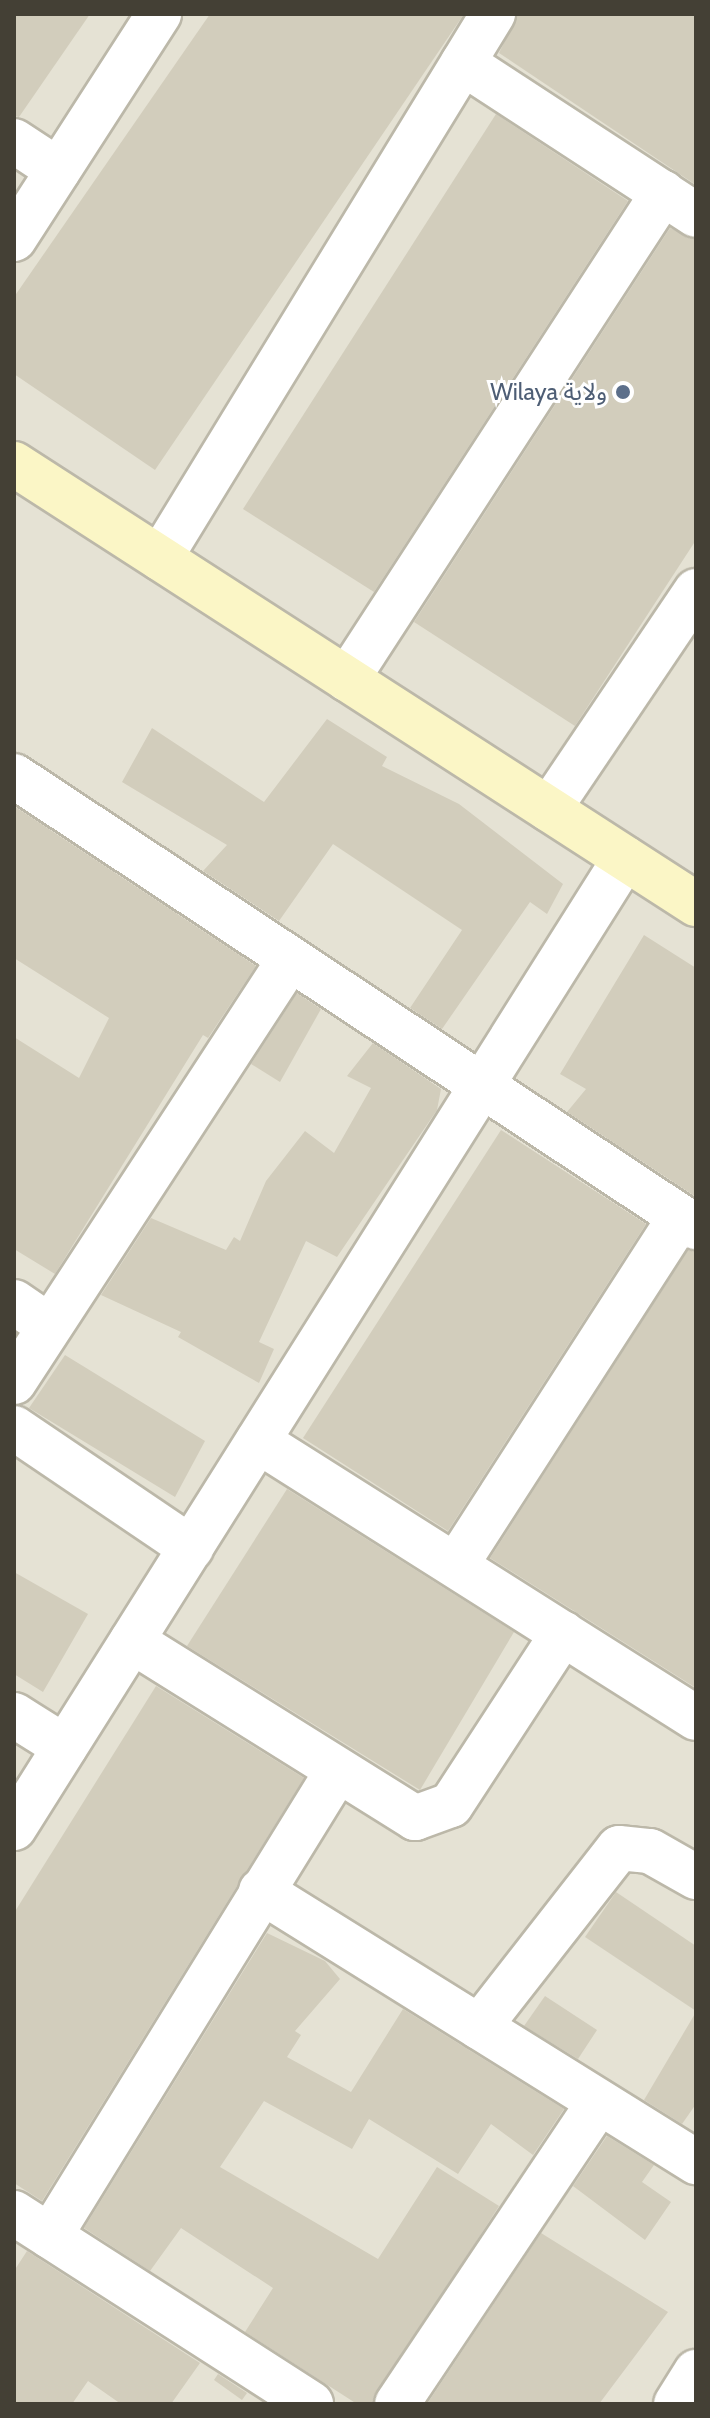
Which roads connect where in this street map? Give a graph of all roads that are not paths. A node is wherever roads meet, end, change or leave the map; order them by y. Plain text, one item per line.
1 (159, 14) edge
2 (493, 14) edge
3 (463, 63) junction
4 (14, 141) edge
5 (58, 170) junction
6 (679, 204) edge
7 (14, 239) edge
8 (14, 464) edge
9 (160, 558) junction
10 (696, 591) edge
11 (347, 679) junction
12 (14, 776) edge
13 (549, 809) junction
14 (625, 858) junction
15 (696, 904) edge
16 (290, 959) junction
17 (482, 1086) junction
18 (688, 1222) edge
19 (32, 1314) edge
20 (14, 1382) edge
21 (14, 1428) edge
22 (258, 1441) junction
23 (191, 1548) junction
24 (456, 1565) junction
25 (563, 1633) junction
26 (132, 1641) junction
27 (14, 1715) edge
28 (696, 1718) edge
29 (65, 1747) junction
30 (336, 1773) junction
31 (14, 1828) edge
32 (695, 1874) edge
33 (261, 1891) junction
34 (479, 2027) junction
35 (599, 2102) junction
36 (696, 2162) edge
37 (32, 2225) edge
38 (696, 2372) edge
39 (311, 2404) edge
40 (397, 2404) edge
41 (676, 2404) edge

1 - 5 street
2 - 3 street
3 - 6 street
3 - 9 street
4 - 5 street
5 - 7 street
6 - 11 street
8 - 9 street
9 - 11 street
10 - 13 street
11 - 13 street
12 - 16 street
13 - 14 street
14 - 15 street
14 - 17 street
16 - 17 street
16 - 19 street
17 - 18 street
17 - 22 street
18 - 24 street
19 - 20 street
21 - 23 street
22 - 23 street
22 - 24 street
23 - 26 street
24 - 25 street
25 - 28 street
25 - 30 street
26 - 29 street
26 - 30 street
27 - 29 street
29 - 31 street
30 - 33 street
32 - 34 street
33 - 34 street
33 - 37 street
34 - 35 street
35 - 36 street
35 - 40 street
37 - 39 street
38 - 41 street

